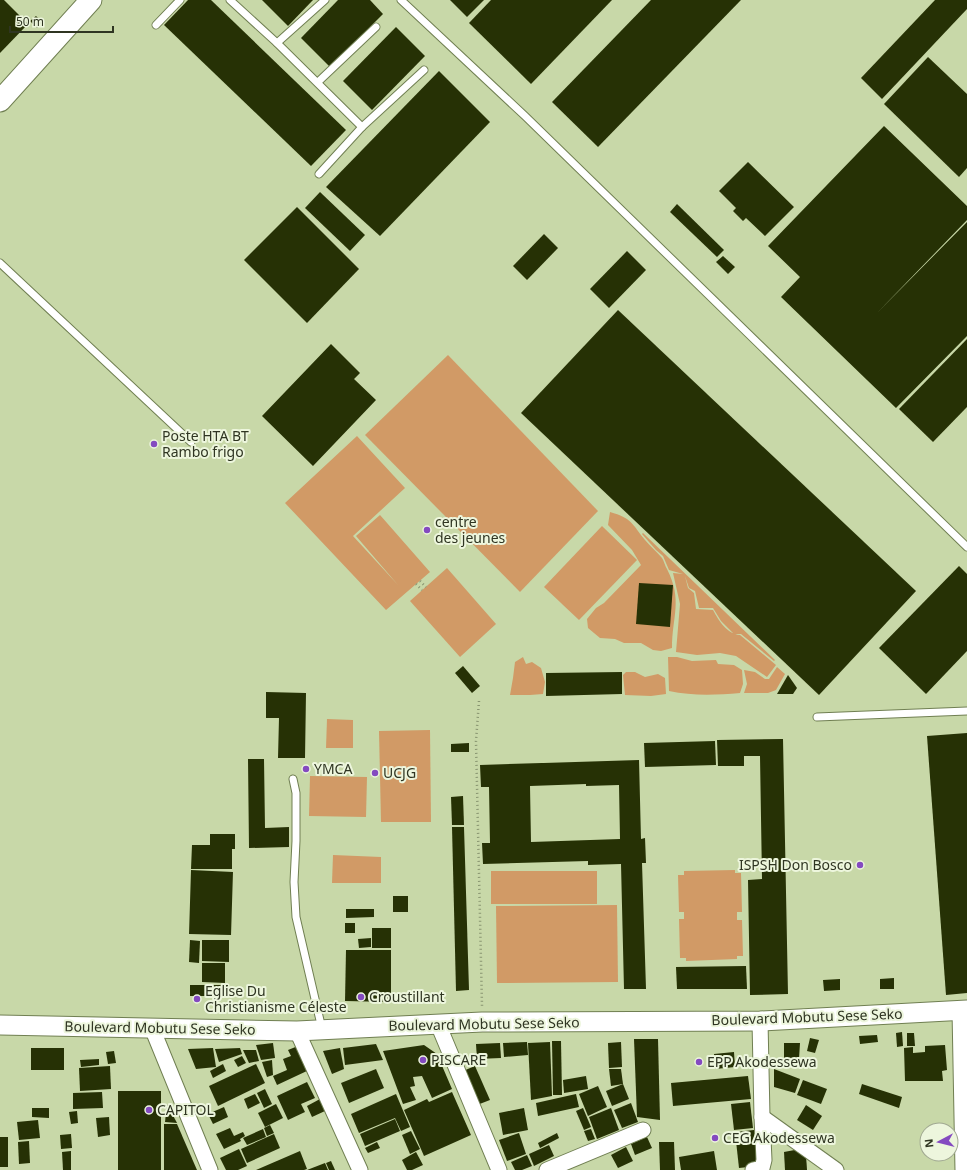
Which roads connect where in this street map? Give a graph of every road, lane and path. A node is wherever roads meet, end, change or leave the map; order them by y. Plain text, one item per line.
1 (91, 0) edge
2 (180, 0) edge
3 (230, 0) edge
4 (325, 0) edge
5 (401, 0) edge
6 (156, 25) dead end
7 (376, 27) dead end
8 (277, 42) junction
9 (424, 70) dead end
10 (318, 82) junction
11 (0, 101) edge
12 (362, 127) junction
13 (319, 174) dead end
14 (0, 263) edge
15 (191, 442) dead end
16 (967, 547) edge
17 (420, 580) dead end
18 (416, 584) dead end
19 (426, 586) dead end
20 (422, 590) dead end
21 (479, 701) dead end
22 (967, 711) edge
23 (817, 717) dead end
24 (293, 779) dead end
25 (963, 1010) edge
26 (760, 1021) junction
27 (482, 1022) junction
28 (438, 1024) junction
29 (0, 1025) edge
30 (152, 1028) junction
31 (322, 1030) junction
32 (297, 1031) junction
33 (762, 1117) junction
34 (642, 1130) dead end
35 (210, 1170) edge
36 (360, 1170) edge
37 (499, 1170) edge
38 (547, 1170) edge
39 (753, 1170) edge
40 (836, 1170) edge
41 (963, 1170) edge

1 - 11 main road
2 - 6 lane
3 - 8 lane
4 - 8 lane
5 - 16 lane
7 - 10 lane
8 - 10 lane
9 - 12 lane
10 - 12 lane
12 - 13 lane
14 - 15 lane
17 - 19 path
18 - 20 path
21 - 27 path
22 - 23 lane
24 - 31 lane
25 - 26 street, Boulevard Mobutu Sese Seko
25 - 41 street
26 - 27 street, Boulevard Mobutu Sese Seko
26 - 33 street
27 - 28 street, Boulevard Mobutu Sese Seko
28 - 31 street, Boulevard Mobutu Sese Seko
28 - 37 street
29 - 30 street, Boulevard Mobutu Sese Seko
30 - 32 street, Boulevard Mobutu Sese Seko
30 - 35 street
31 - 32 street, Boulevard Mobutu Sese Seko
32 - 36 street
33 - 39 street
33 - 40 street
34 - 38 street

